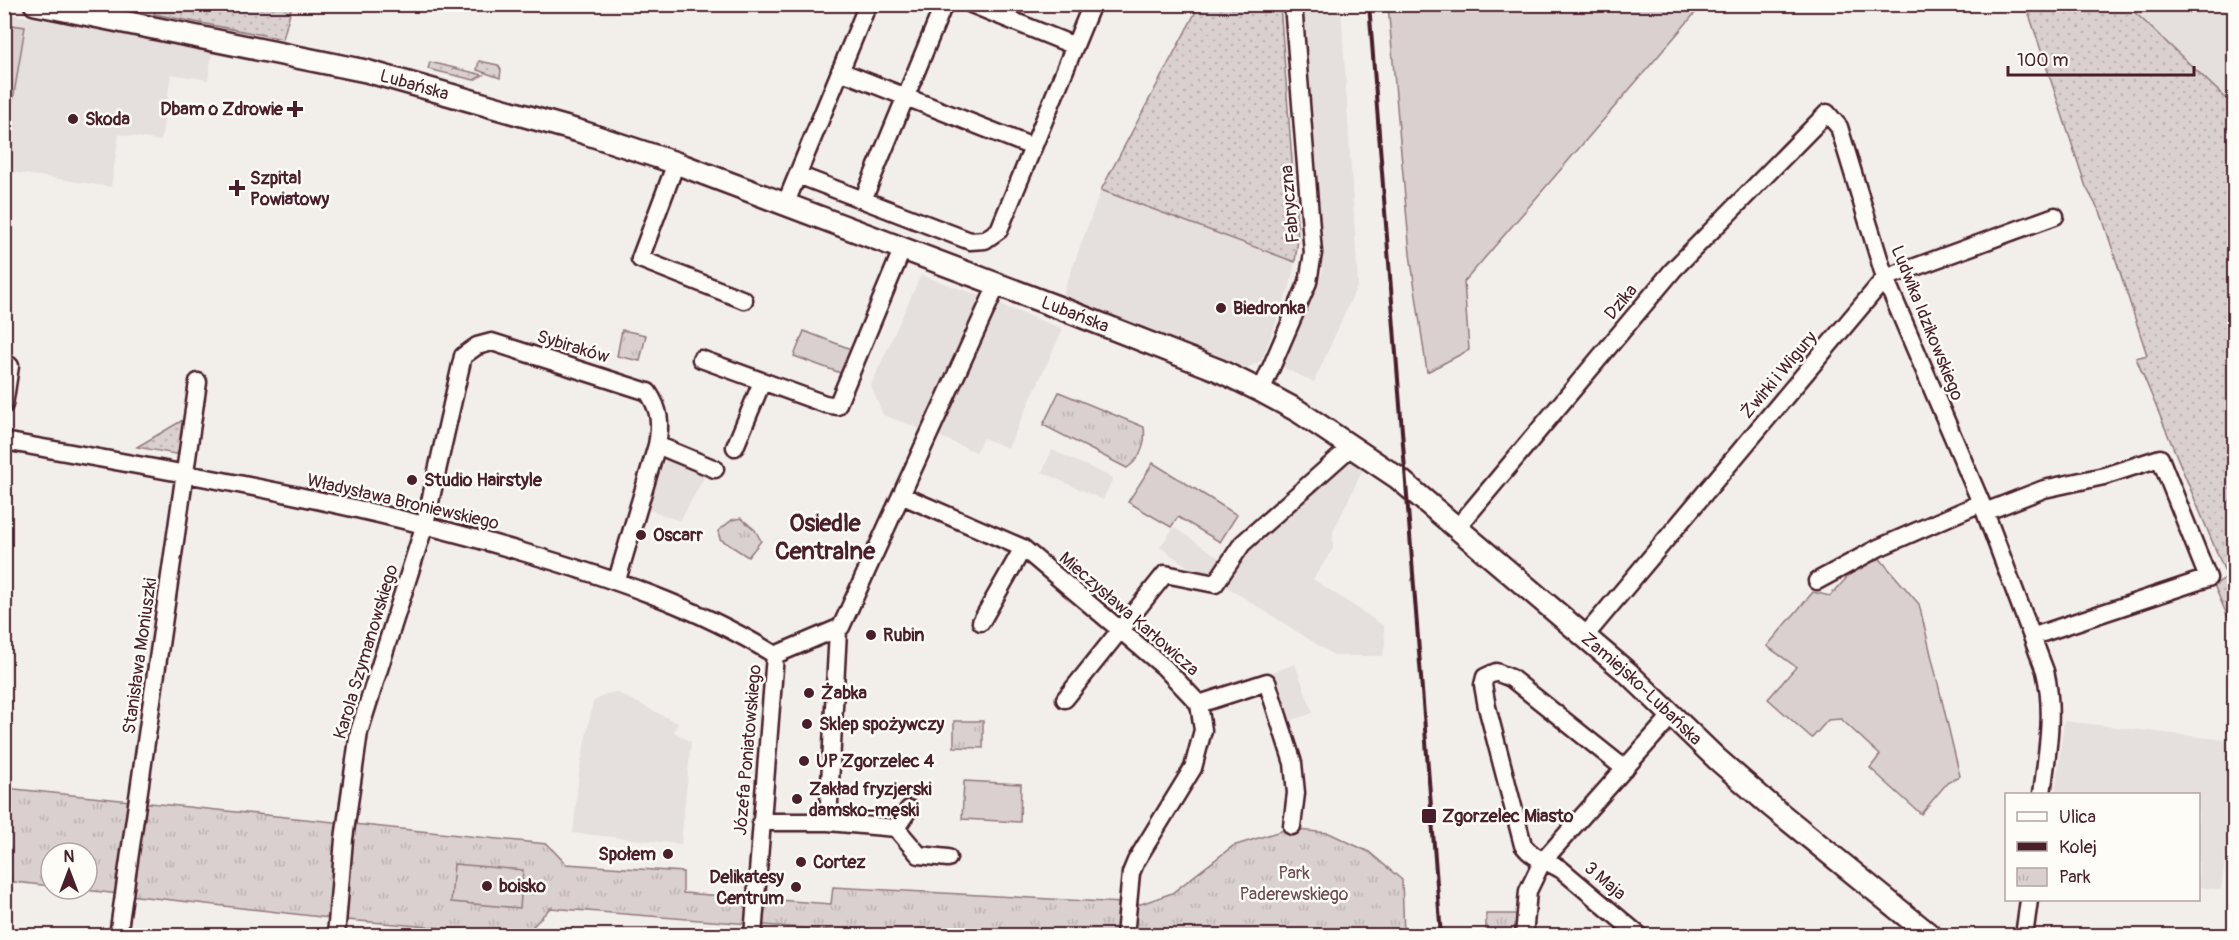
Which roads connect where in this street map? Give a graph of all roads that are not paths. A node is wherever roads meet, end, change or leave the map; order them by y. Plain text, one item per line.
1 (35, 4) edge
2 (867, 4) edge
3 (944, 4) edge
4 (971, 4) edge
5 (1092, 4) edge
6 (1293, 4) edge
7 (1075, 46) junction
8 (840, 71) junction
9 (906, 97) junction
10 (1827, 113) joint
11 (1033, 147) junction
12 (676, 164) junction
13 (798, 175) junction
14 (864, 200) junction
15 (785, 205) junction
16 (2055, 216) dead end
17 (902, 250) junction
18 (1885, 278) junction
19 (997, 285) junction
20 (744, 300) dead end
21 (701, 359) dead end
22 (10, 366) dead end
23 (198, 382) dead end
24 (762, 382) junction
25 (1261, 391) junction
26 (4, 405) edge
27 (4, 441) edge
28 (657, 445) junction
29 (1352, 446) junction
30 (735, 447) dead end
31 (715, 469) dead end
32 (185, 473) junction
33 (903, 496) junction
34 (1983, 507) junction
35 (425, 524) junction
36 (1457, 528) junction
37 (1023, 548) junction
38 (617, 580) junction
39 (1817, 581) dead end
40 (981, 622) dead end
41 (838, 630) junction
42 (1121, 630) junction
43 (1586, 636) junction
44 (2034, 636) junction
45 (775, 655) junction
46 (1065, 699) dead end
47 (1199, 704) junction
48 (1672, 715) junction
49 (1625, 769) junction
50 (2042, 793) edge
51 (909, 809) dead end
52 (760, 822) junction
53 (828, 822) junction
54 (1292, 826) dead end
55 (896, 828) junction
56 (948, 858) dead end
57 (1542, 862) junction
58 (2029, 901) edge
59 (118, 936) edge
60 (336, 936) edge
61 (753, 936) edge
62 (1125, 936) edge
63 (1524, 936) edge
64 (1640, 936) edge
65 (1931, 936) edge
66 (2024, 936) edge

1 - 12 main road, Lubańska
2 - 8 street
3 - 9 street
4 - 7 street
5 - 7 street
6 - 25 street, Fabryczna
7 - 11 street
8 - 9 street
8 - 13 street
9 - 11 street
9 - 14 street
10 - 18 street, Ludwika Idzikowskiego
10 - 36 street, Dzika
11 - 14 street
12 - 15 main road, Lubańska
12 - 20 street
13 - 14 street
13 - 15 street
15 - 17 main road, Lubańska
16 - 18 street
17 - 19 main road, Lubańska
17 - 24 street
18 - 34 street, Ludwika Idzikowskiego
18 - 43 street, Żwirki i Wigury
19 - 25 main road, Lubańska
19 - 33 street
21 - 24 street
22 - 26 street
23 - 32 street, Stanisława Moniuszki
24 - 30 street
25 - 29 main road, Lubańska
27 - 32 street, Władysława Broniewskiego
28 - 31 street
28 - 35 street, Sybiraków
28 - 38 street, Sybiraków
29 - 36 main road, Zamiejsko-Lubańska
29 - 42 street
32 - 35 street, Władysława Broniewskiego
32 - 59 street, Stanisława Moniuszki
33 - 37 street, Mieczysława Karłowicza
33 - 41 street
34 - 39 street
34 - 44 street, Ludwika Idzikowskiego
34 - 44 street
35 - 38 street, Władysława Broniewskiego
35 - 60 street, Karola Szymanowskiego
36 - 43 main road, Zamiejsko-Lubańska
37 - 40 street
37 - 42 street, Mieczysława Karłowicza
38 - 45 street, Władysława Broniewskiego
41 - 45 street, Józefa Poniatowskiego
41 - 53 street
42 - 46 street
42 - 47 street, Mieczysława Karłowicza
43 - 48 main road, Zamiejsko-Lubańska
44 - 50 street, Ludwika Idzikowskiego
45 - 52 street, Józefa Poniatowskiego
47 - 54 street
47 - 62 street, Mieczysława Karłowicza
48 - 49 street
48 - 65 main road, Zamiejsko-Lubańska
49 - 57 street
49 - 57 street, 3 Maja
51 - 55 street
52 - 53 street
52 - 61 street, Józefa Poniatowskiego
53 - 55 street
55 - 56 street
57 - 63 street
57 - 64 street, 3 Maja
58 - 66 street

